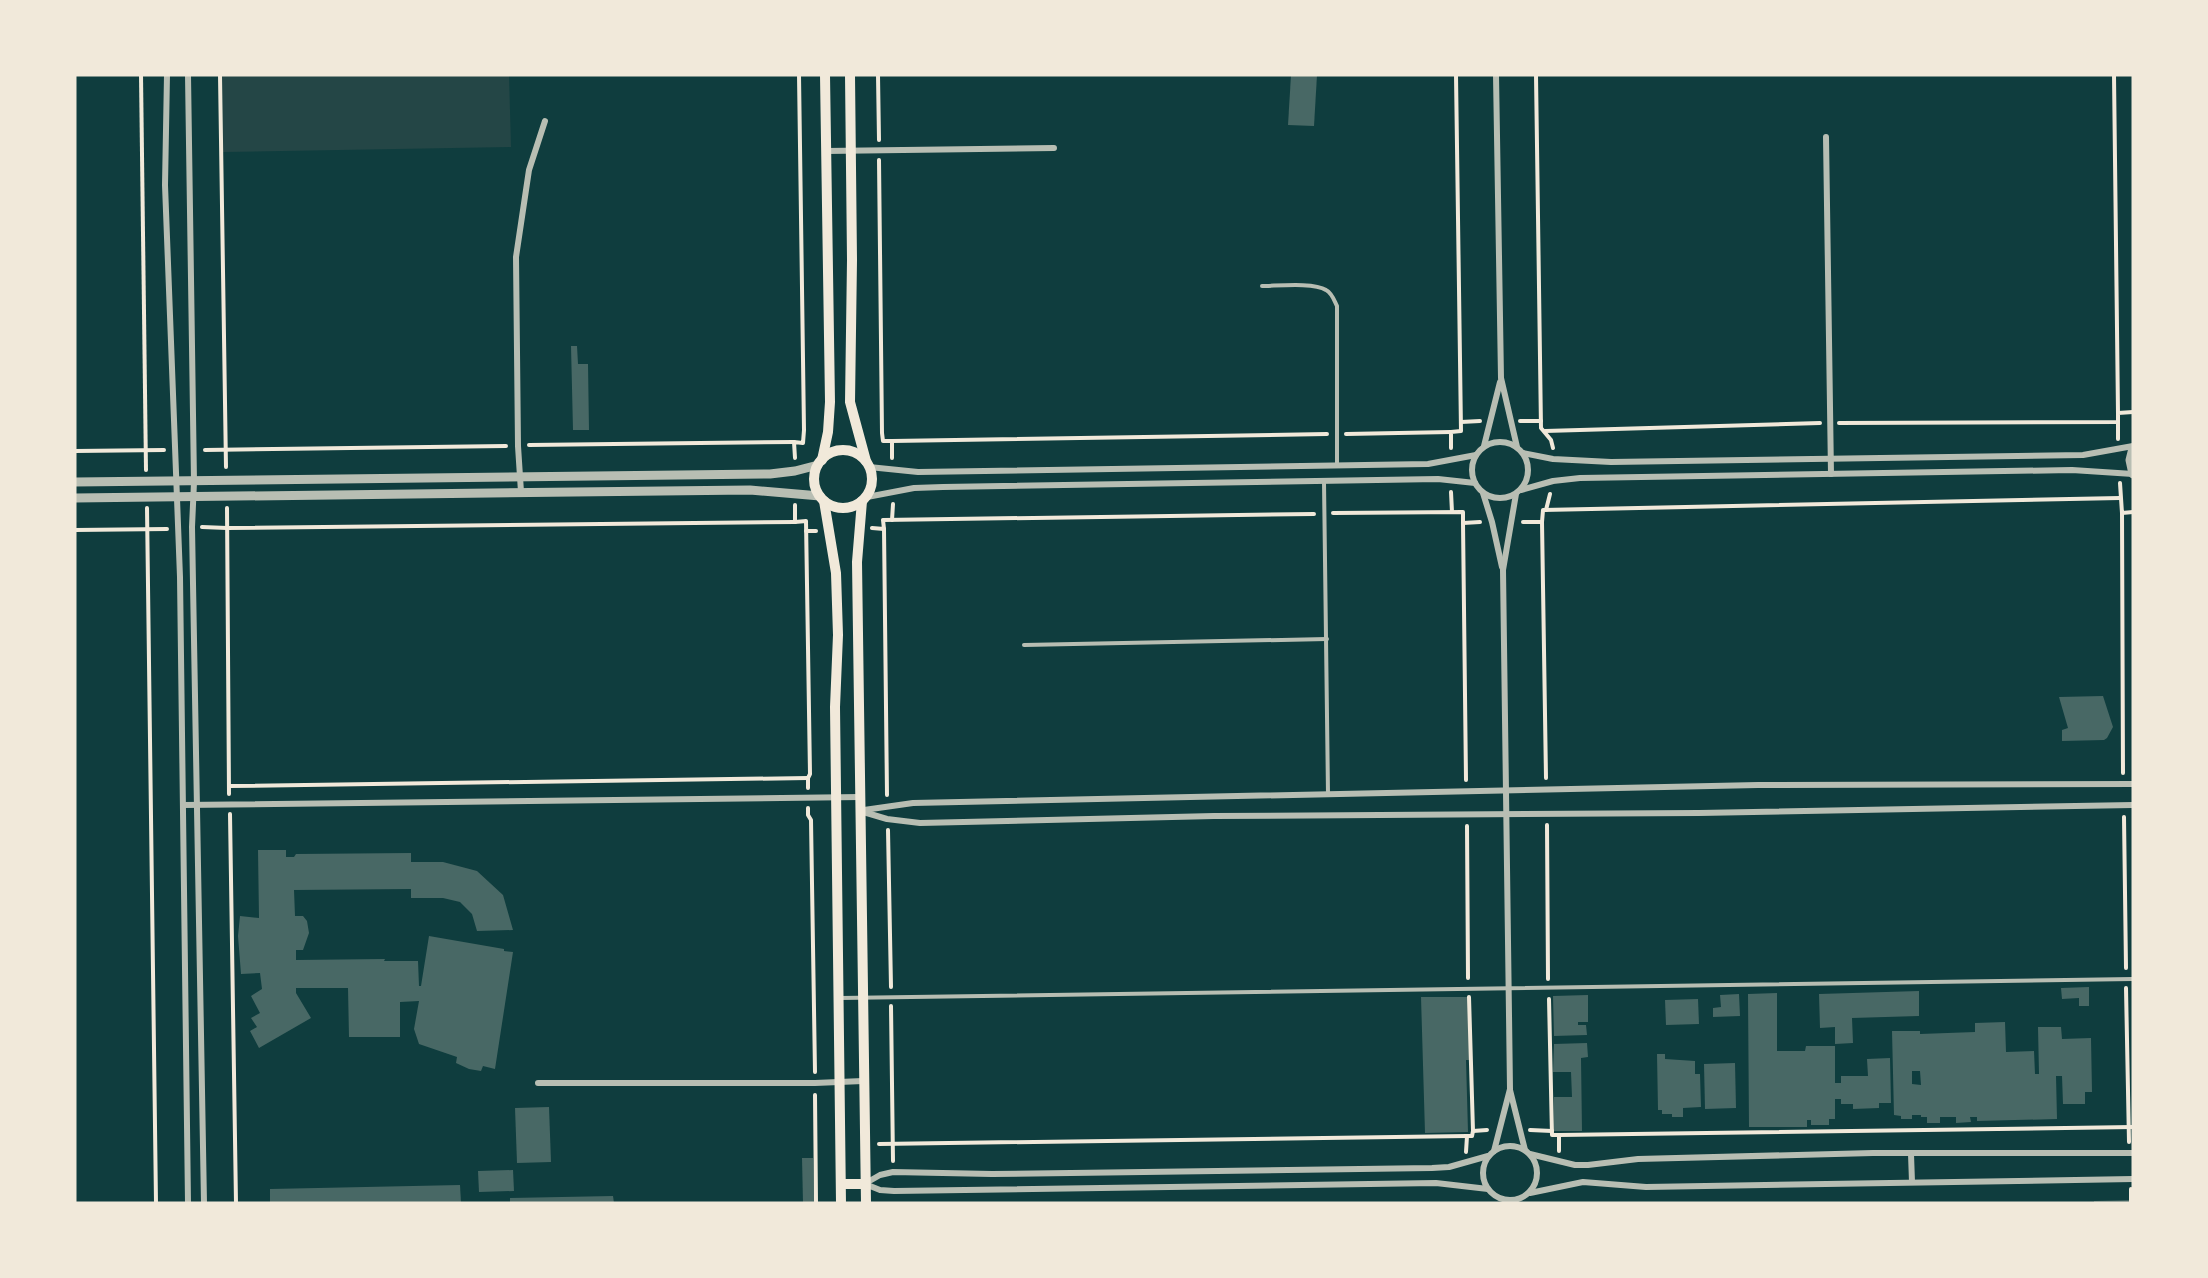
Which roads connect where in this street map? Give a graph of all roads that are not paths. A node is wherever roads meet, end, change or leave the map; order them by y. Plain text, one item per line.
1 (167, 75) edge
2 (188, 75) edge
3 (825, 75) edge
4 (850, 75) edge
5 (1496, 75) edge
6 (545, 121) dead end
7 (1826, 137) dead end
8 (1054, 148) dead end
9 (826, 151) junction
10 (851, 151) junction
11 (1262, 286) dead end
12 (1501, 378) junction
13 (1484, 446) junction
14 (2133, 447) edge
15 (1520, 450) junction
16 (1476, 455) junction
17 (1830, 458) junction
18 (820, 463) junction
19 (867, 464) junction
20 (1337, 465) junction
21 (1831, 474) junction
22 (2133, 474) edge
23 (520, 477) junction
24 (176, 481) junction
25 (75, 482) edge
26 (194, 482) junction
27 (1324, 482) junction
28 (1475, 483) junction
29 (521, 492) junction
30 (1519, 492) junction
31 (1483, 493) junction
32 (176, 497) junction
33 (194, 497) junction
34 (75, 498) edge
35 (822, 498) junction
36 (864, 499) junction
37 (1503, 570) junction
38 (1327, 639) junction
39 (1024, 645) dead end
40 (2133, 784) edge
41 (1506, 790) junction
42 (1328, 794) junction
43 (837, 797) junction
44 (860, 797) junction
45 (183, 805) junction
46 (198, 805) junction
47 (2133, 805) edge
48 (860, 811) junction
49 (1506, 814) junction
50 (2133, 980) edge
51 (1508, 989) junction
52 (839, 998) junction
53 (863, 999) junction
54 (864, 1081) junction
55 (538, 1083) dead end
56 (841, 1083) junction
57 (1510, 1089) junction
58 (1527, 1152) junction
59 (2133, 1153) edge
60 (1491, 1154) junction
61 (1911, 1154) junction
62 (2133, 1179) edge
63 (1912, 1182) junction
64 (841, 1184) junction
65 (865, 1184) junction
66 (1490, 1191) junction
67 (1527, 1198) edge
68 (188, 1203) edge
69 (204, 1203) edge
70 (842, 1203) edge
71 (866, 1203) edge
72 (1494, 1203) edge

1 - 24 street
2 - 26 street
3 - 9 main road
4 - 10 main road
5 - 12 street
6 - 23 street
7 - 17 street
8 - 10 street
9 - 10 street
9 - 18 main road
10 - 19 main road
11 - 20 lane
12 - 13 street
12 - 15 street
13 - 15 street
13 - 16 street
14 - 17 street
14 - 22 street
15 - 17 street
15 - 30 street
16 - 20 street
16 - 28 street
17 - 21 street
18 - 19 main road
18 - 23 street
18 - 35 main road
19 - 20 street
19 - 36 main road
21 - 22 street
21 - 30 street
23 - 26 street
23 - 29 street
24 - 25 street
24 - 26 street
24 - 32 street
26 - 33 street
27 - 28 street
27 - 36 street
27 - 38 lane
28 - 31 street
29 - 33 street
29 - 35 street
30 - 31 street
30 - 37 street
31 - 37 street
32 - 33 street
32 - 34 street
32 - 45 street
33 - 46 street
35 - 36 main road
35 - 43 main road
36 - 44 main road
37 - 41 street
38 - 39 lane
38 - 42 lane
40 - 41 street
41 - 42 street
41 - 49 street
42 - 48 street
43 - 44 street
43 - 46 street
43 - 52 main road
44 - 48 main road
45 - 46 street
45 - 68 street
46 - 69 street
47 - 49 street
48 - 49 street
48 - 53 main road
49 - 51 street
50 - 51 lane
51 - 53 lane
51 - 57 street
52 - 53 lane
52 - 56 main road
53 - 54 main road
54 - 56 street
54 - 65 main road
55 - 56 street
56 - 64 main road
57 - 58 street
57 - 60 street
58 - 60 street
58 - 61 street
58 - 67 street
59 - 61 street
60 - 65 street
60 - 66 street
61 - 63 street
62 - 63 street
63 - 67 street
64 - 65 main road
64 - 70 main road
65 - 66 street
65 - 71 main road
66 - 67 street
66 - 72 street

